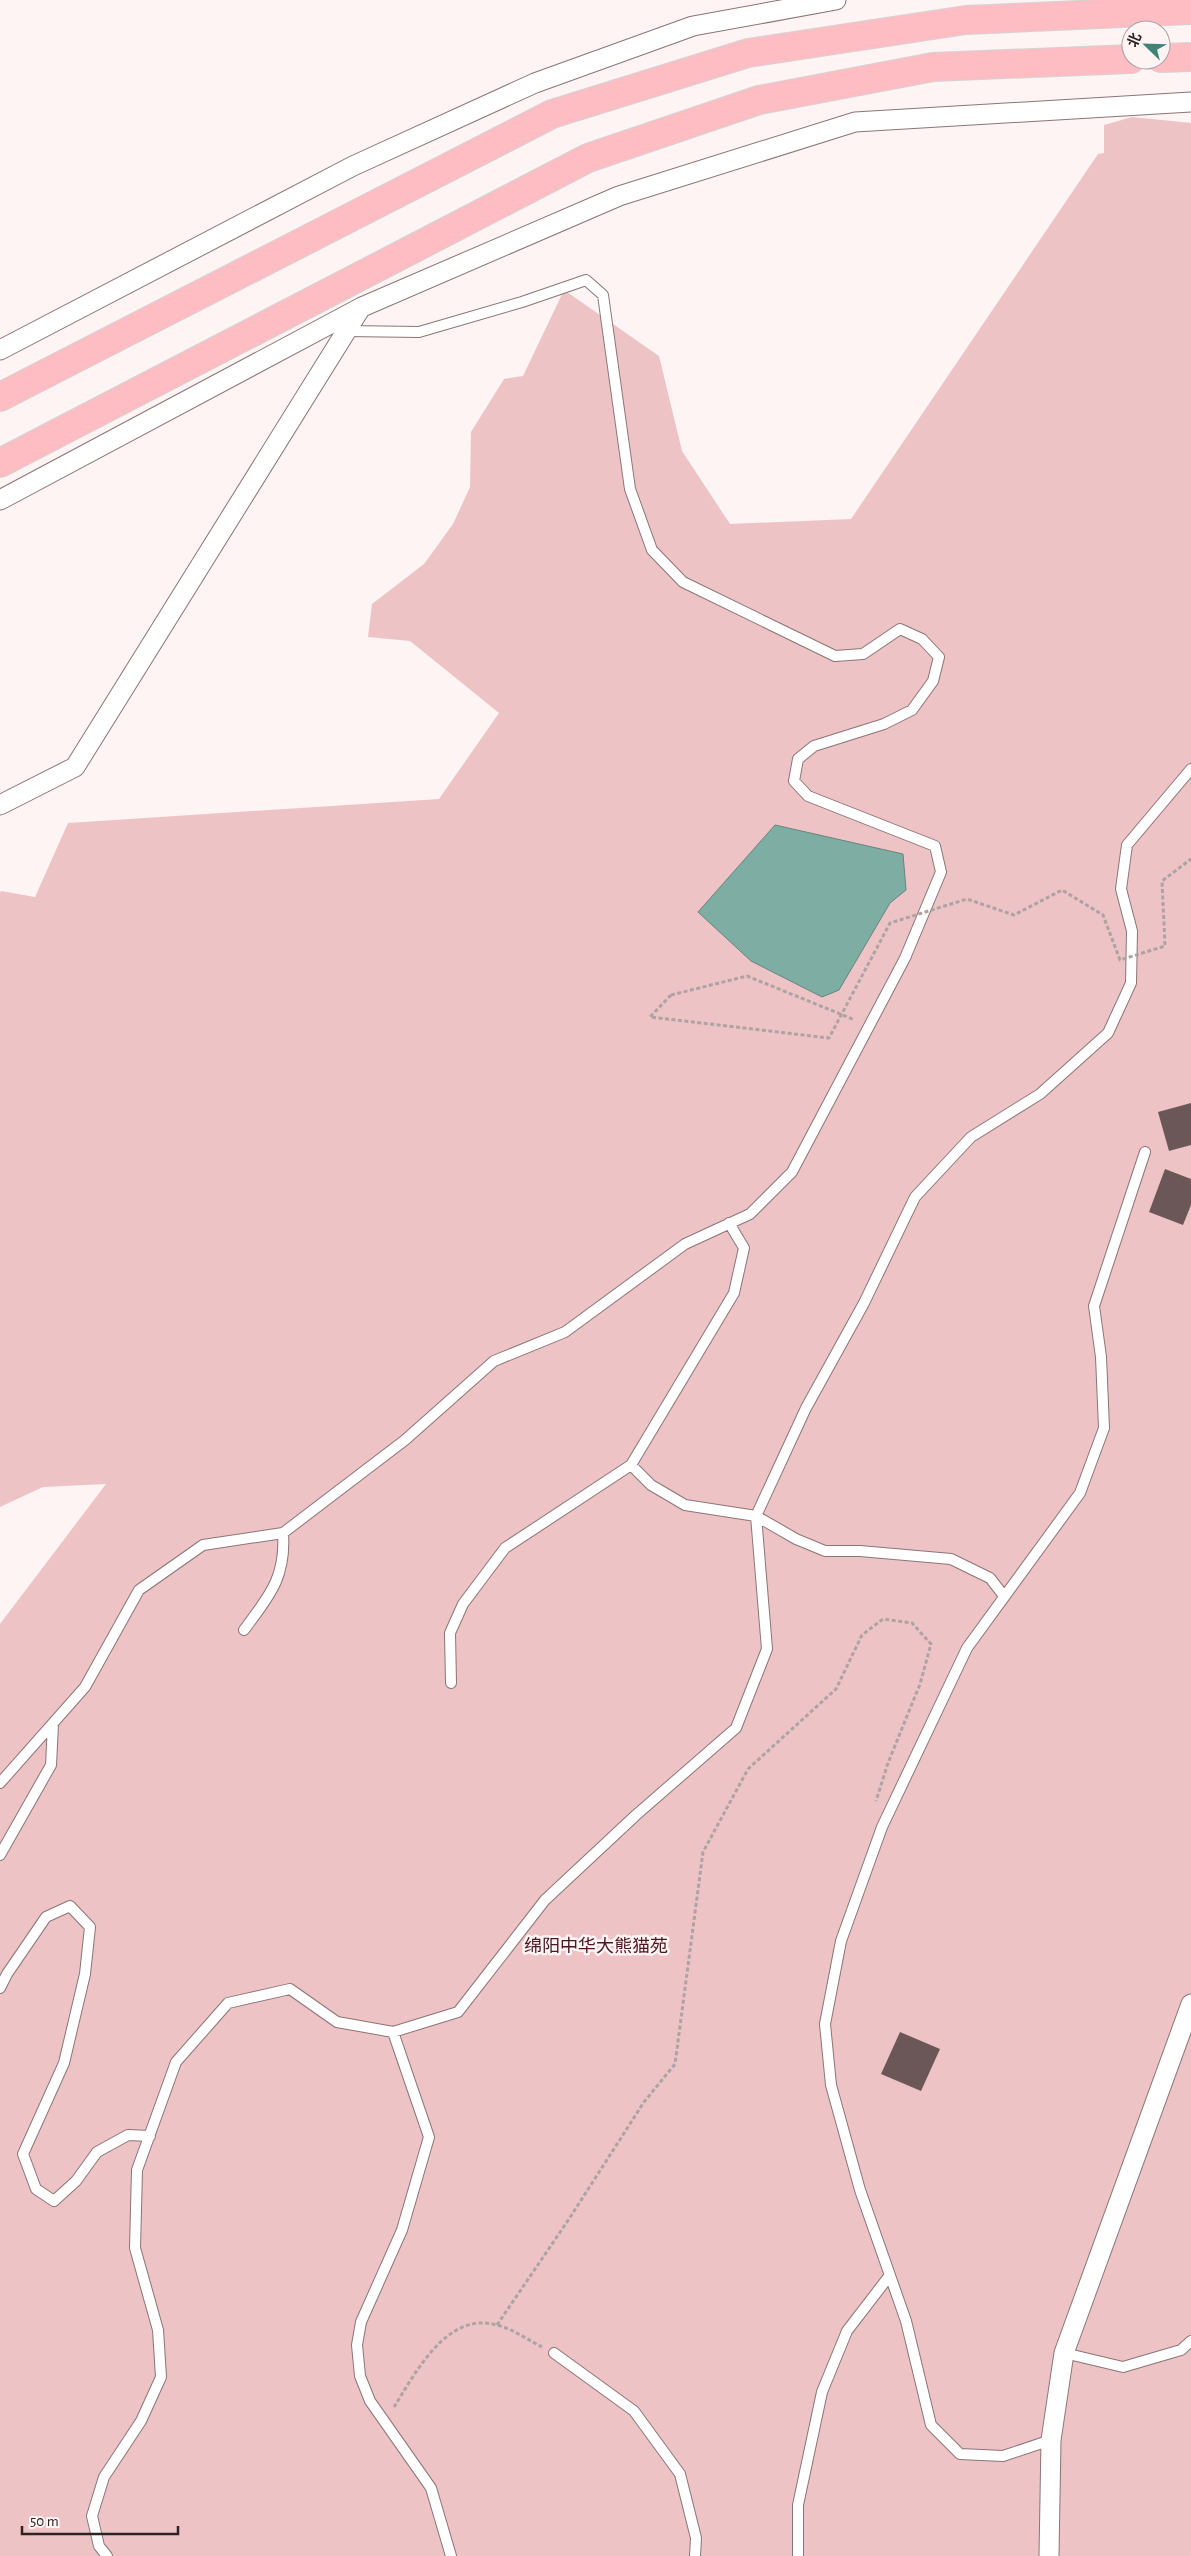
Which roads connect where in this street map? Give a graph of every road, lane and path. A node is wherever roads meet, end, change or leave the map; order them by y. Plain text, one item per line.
1 (836, 0) edge
2 (1191, 10) edge
3 (1191, 57) edge
4 (1171, 58) edge
5 (1121, 59) edge
6 (1191, 102) edge
7 (362, 307) junction
8 (346, 331) junction
9 (0, 350) edge
10 (0, 397) edge
11 (0, 463) edge
12 (0, 500) edge
13 (1191, 769) edge
14 (0, 805) edge
15 (1191, 859) edge
16 (870, 1026) junction
17 (1144, 1152) dead end
18 (729, 1223) junction
19 (631, 1466) junction
20 (756, 1516) junction
21 (283, 1533) junction
22 (1004, 1596) junction
23 (244, 1630) dead end
24 (451, 1683) dead end
25 (52, 1724) junction
26 (0, 1783) edge
27 (882, 1827) junction
28 (0, 1855) edge
29 (0, 1988) edge
30 (1191, 2004) edge
31 (394, 2032) junction
32 (150, 2136) junction
33 (890, 2275) junction
34 (497, 2325) junction
35 (1191, 2342) edge
36 (554, 2353) joint
37 (1064, 2353) junction
38 (385, 2420) junction
39 (1051, 2440) junction
40 (107, 2556) edge
41 (451, 2556) edge
42 (695, 2556) edge
43 (798, 2556) edge
44 (1049, 2556) edge

1 - 9 street
2 - 10 main road
3 - 4 main road
5 - 11 main road
6 - 7 street
7 - 8 street
7 - 12 street
8 - 14 street
8 - 16 lane
13 - 20 lane
15 - 16 path, bridge
16 - 18 lane
17 - 22 lane
18 - 19 lane
18 - 21 lane
19 - 20 lane
19 - 24 lane
20 - 22 lane
20 - 31 lane
21 - 23 lane
21 - 25 lane
22 - 27 lane
25 - 26 lane
25 - 28 lane
27 - 33 lane
27 - 34 path
29 - 32 lane
30 - 37 street
31 - 32 lane
31 - 38 lane
32 - 40 lane
33 - 39 lane
33 - 43 lane
34 - 36 path
34 - 38 path
35 - 37 lane
36 - 42 lane
37 - 39 street
38 - 41 lane
39 - 44 street

